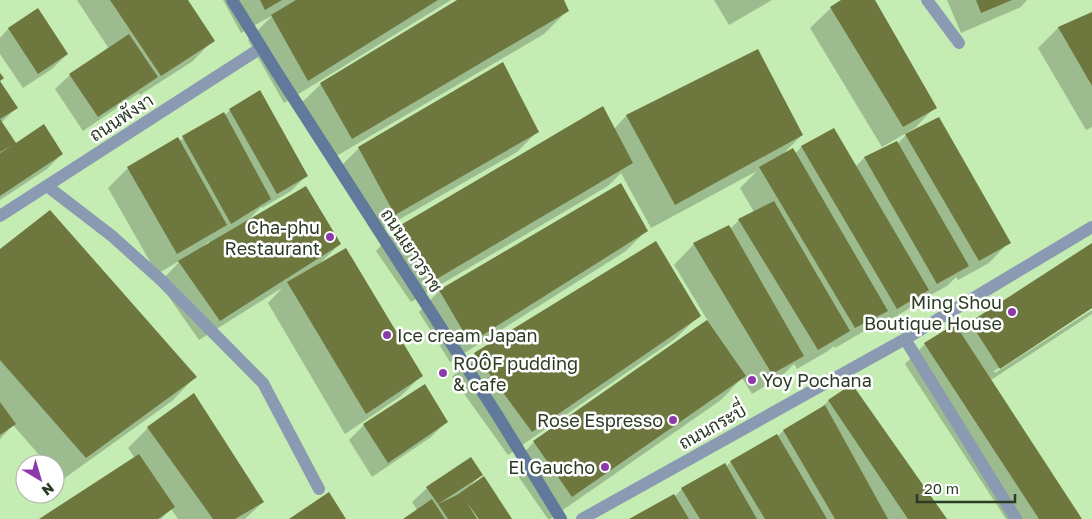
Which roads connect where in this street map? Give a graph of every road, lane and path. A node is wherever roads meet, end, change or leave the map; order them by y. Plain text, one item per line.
1 (232, 0) edge
2 (926, 0) edge
3 (959, 43) dead end
4 (262, 48) junction
5 (47, 186) junction
6 (0, 216) edge
7 (1092, 227) edge
8 (905, 339) junction
9 (319, 489) dead end
10 (561, 519) edge
11 (582, 519) edge
12 (1016, 519) edge

1 - 4 main road, ถนนเยาวราช
2 - 3 street
4 - 5 street, ถนนพังงา
4 - 10 main road, ถนนเยาวราช
5 - 6 street, ถนนพังงา
5 - 9 street
7 - 8 street, ถนนกระบี่
8 - 11 street, ถนนกระบี่
8 - 12 street

